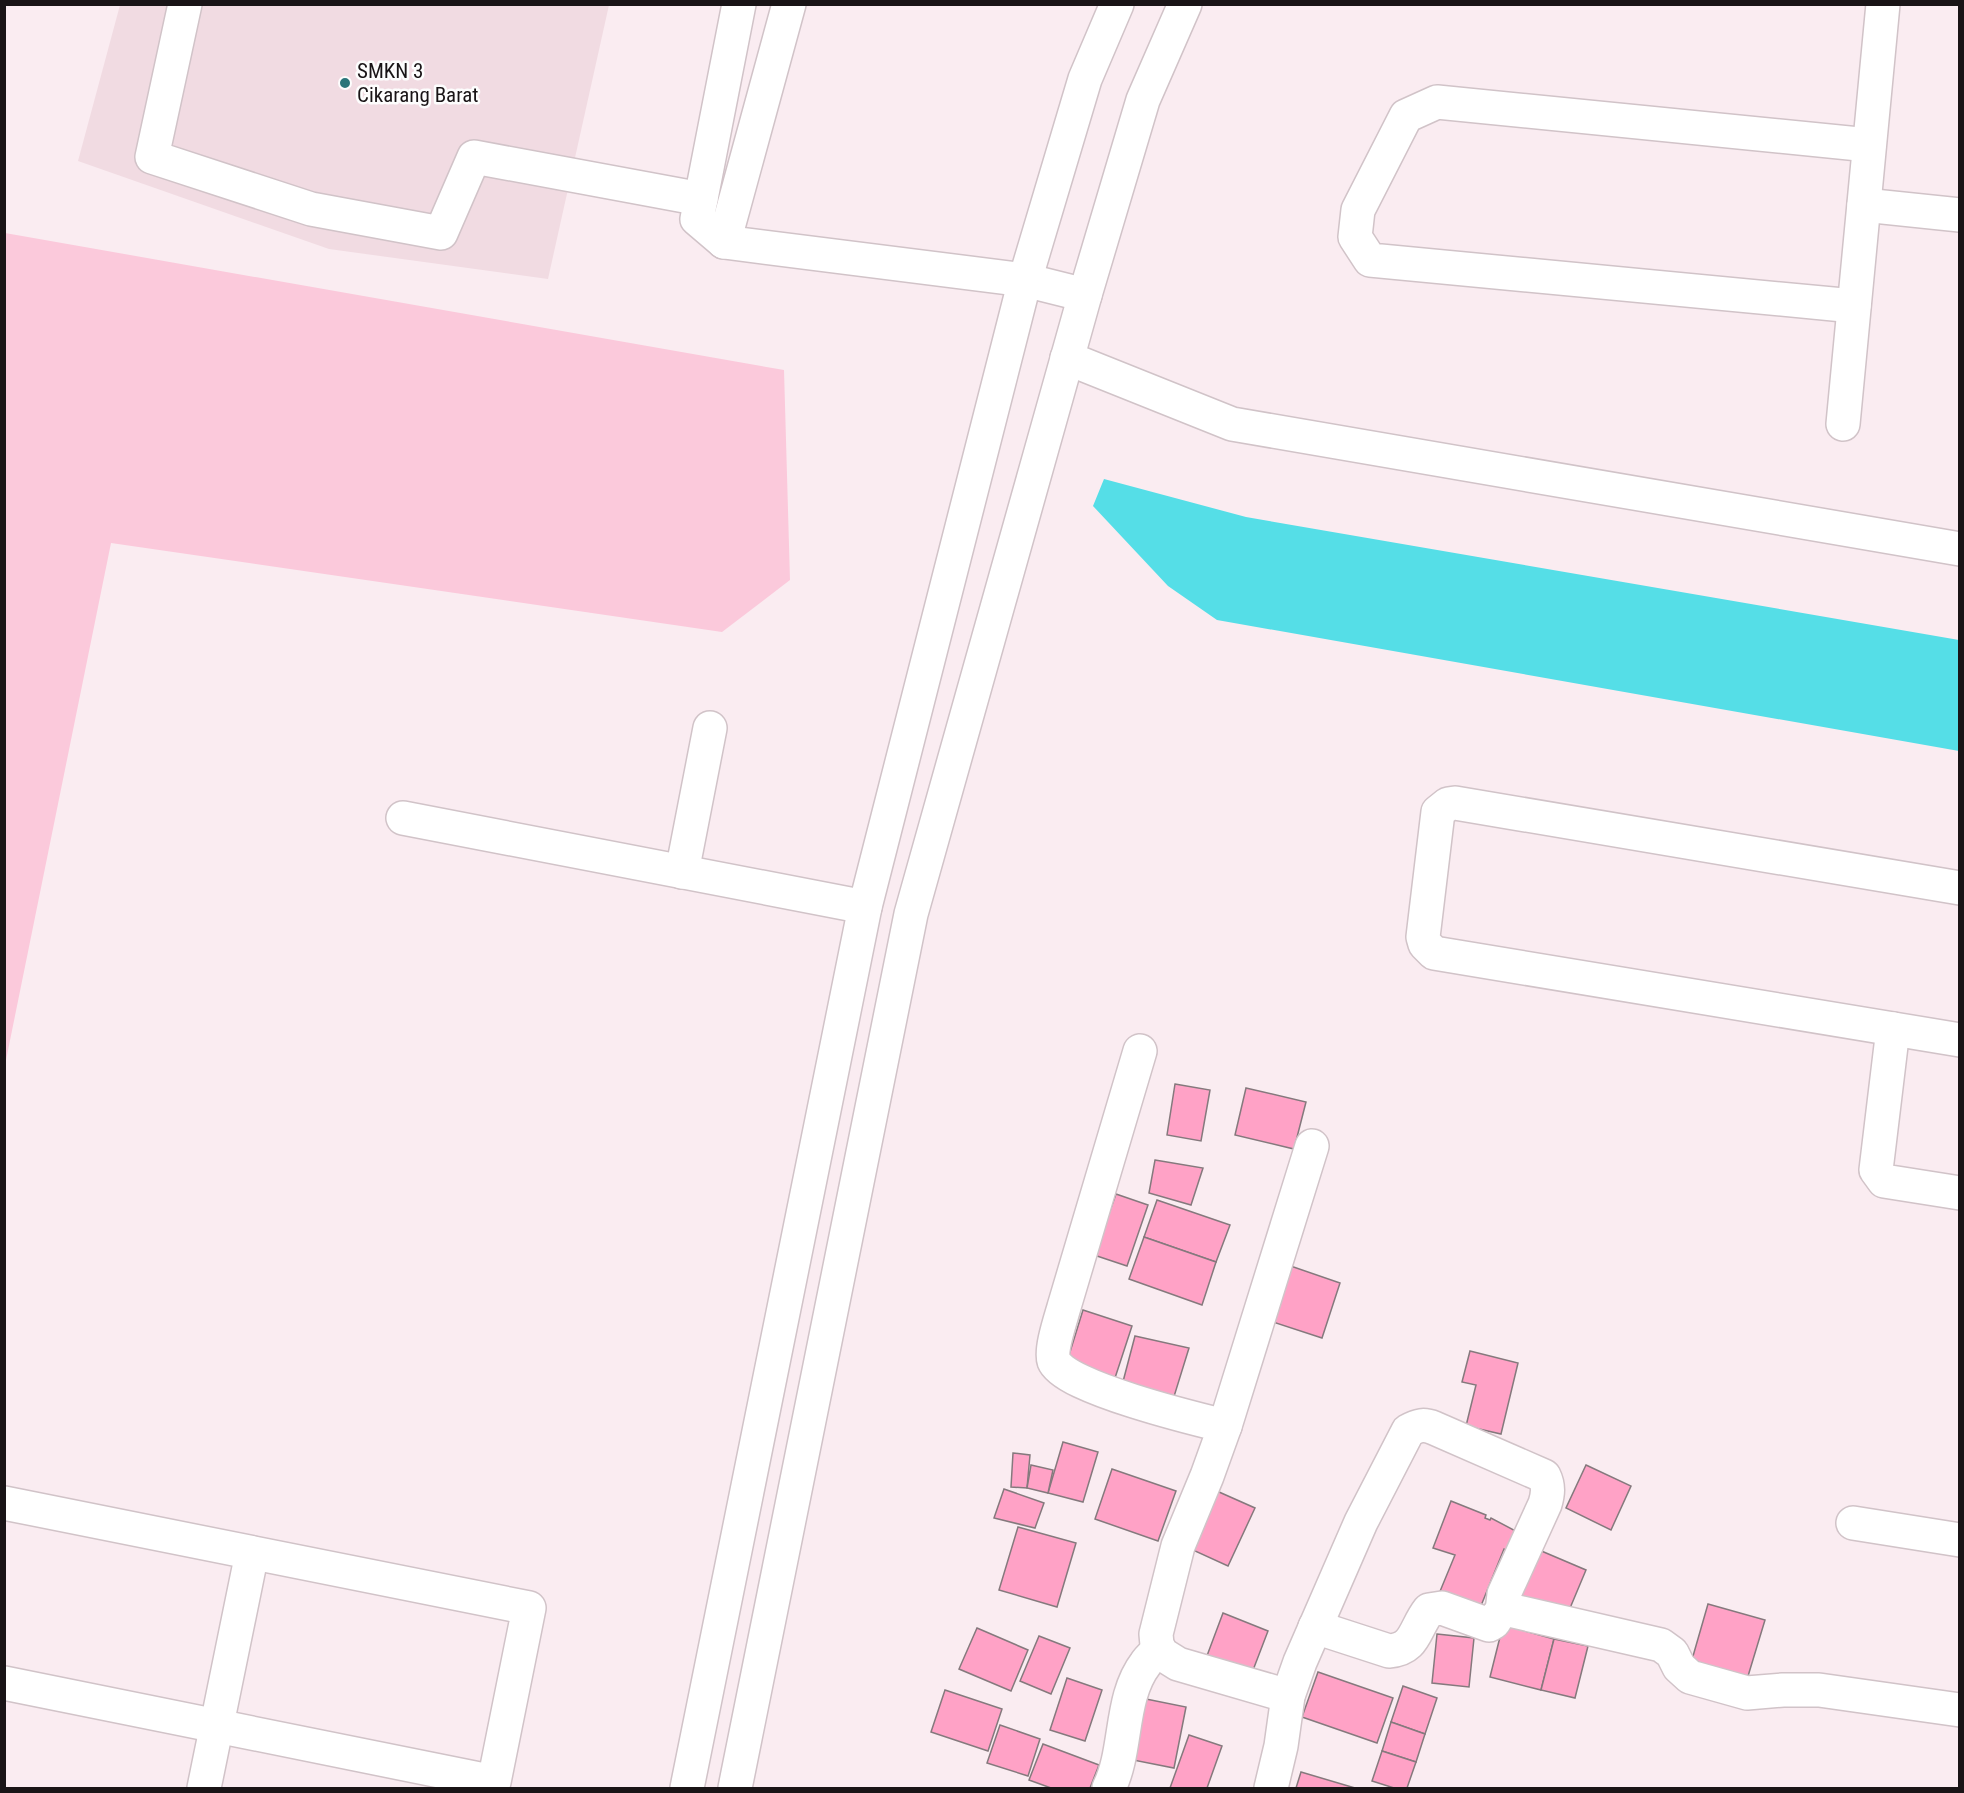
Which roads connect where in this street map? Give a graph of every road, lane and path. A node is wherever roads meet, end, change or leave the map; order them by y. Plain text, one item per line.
1 (185, 4) edge
2 (739, 4) edge
3 (789, 4) edge
4 (1117, 4) edge
5 (1185, 4) edge
6 (1883, 4) edge
7 (1869, 145) junction
8 (701, 199) junction
9 (1864, 205) junction
10 (1959, 215) edge
11 (724, 242) junction
12 (1025, 280) junction
13 (1085, 295) junction
14 (1854, 306) junction
15 (1067, 358) junction
16 (1843, 424) dead end
17 (1959, 549) edge
18 (710, 728) dead end
19 (403, 818) dead end
20 (682, 872) junction
21 (1959, 888) edge
22 (865, 907) junction
23 (1893, 1029) junction
24 (1959, 1040) edge
25 (1140, 1051) dead end
26 (1312, 1146) dead end
27 (1959, 1193) edge
28 (1225, 1426) junction
29 (4, 1503) edge
30 (1853, 1523) dead end
31 (1959, 1540) edge
32 (252, 1553) junction
33 (1502, 1612) junction
34 (1315, 1627) junction
35 (1159, 1649) junction
36 (4, 1683) edge
37 (1288, 1696) junction
38 (1959, 1710) edge
39 (217, 1726) junction
40 (204, 1788) edge
41 (687, 1788) edge
42 (735, 1788) edge
43 (1109, 1788) edge
44 (1270, 1788) edge

1 - 8 street
2 - 8 street
3 - 11 street
4 - 12 street
5 - 13 street
6 - 7 street
7 - 9 street
7 - 14 street
8 - 11 street
9 - 10 street
9 - 14 street
11 - 12 street
12 - 13 street
12 - 22 street
13 - 15 street
14 - 16 street
15 - 17 street
15 - 42 street
18 - 20 street
19 - 20 street
20 - 22 street
21 - 23 street
22 - 41 street
23 - 24 street
23 - 27 street
25 - 28 street
26 - 28 street
28 - 35 street
29 - 32 street
30 - 31 street
32 - 39 street
32 - 39 street
33 - 34 street
33 - 34 street
33 - 38 street
34 - 37 street
35 - 37 street
35 - 43 street
36 - 39 street
37 - 44 street
39 - 40 street

